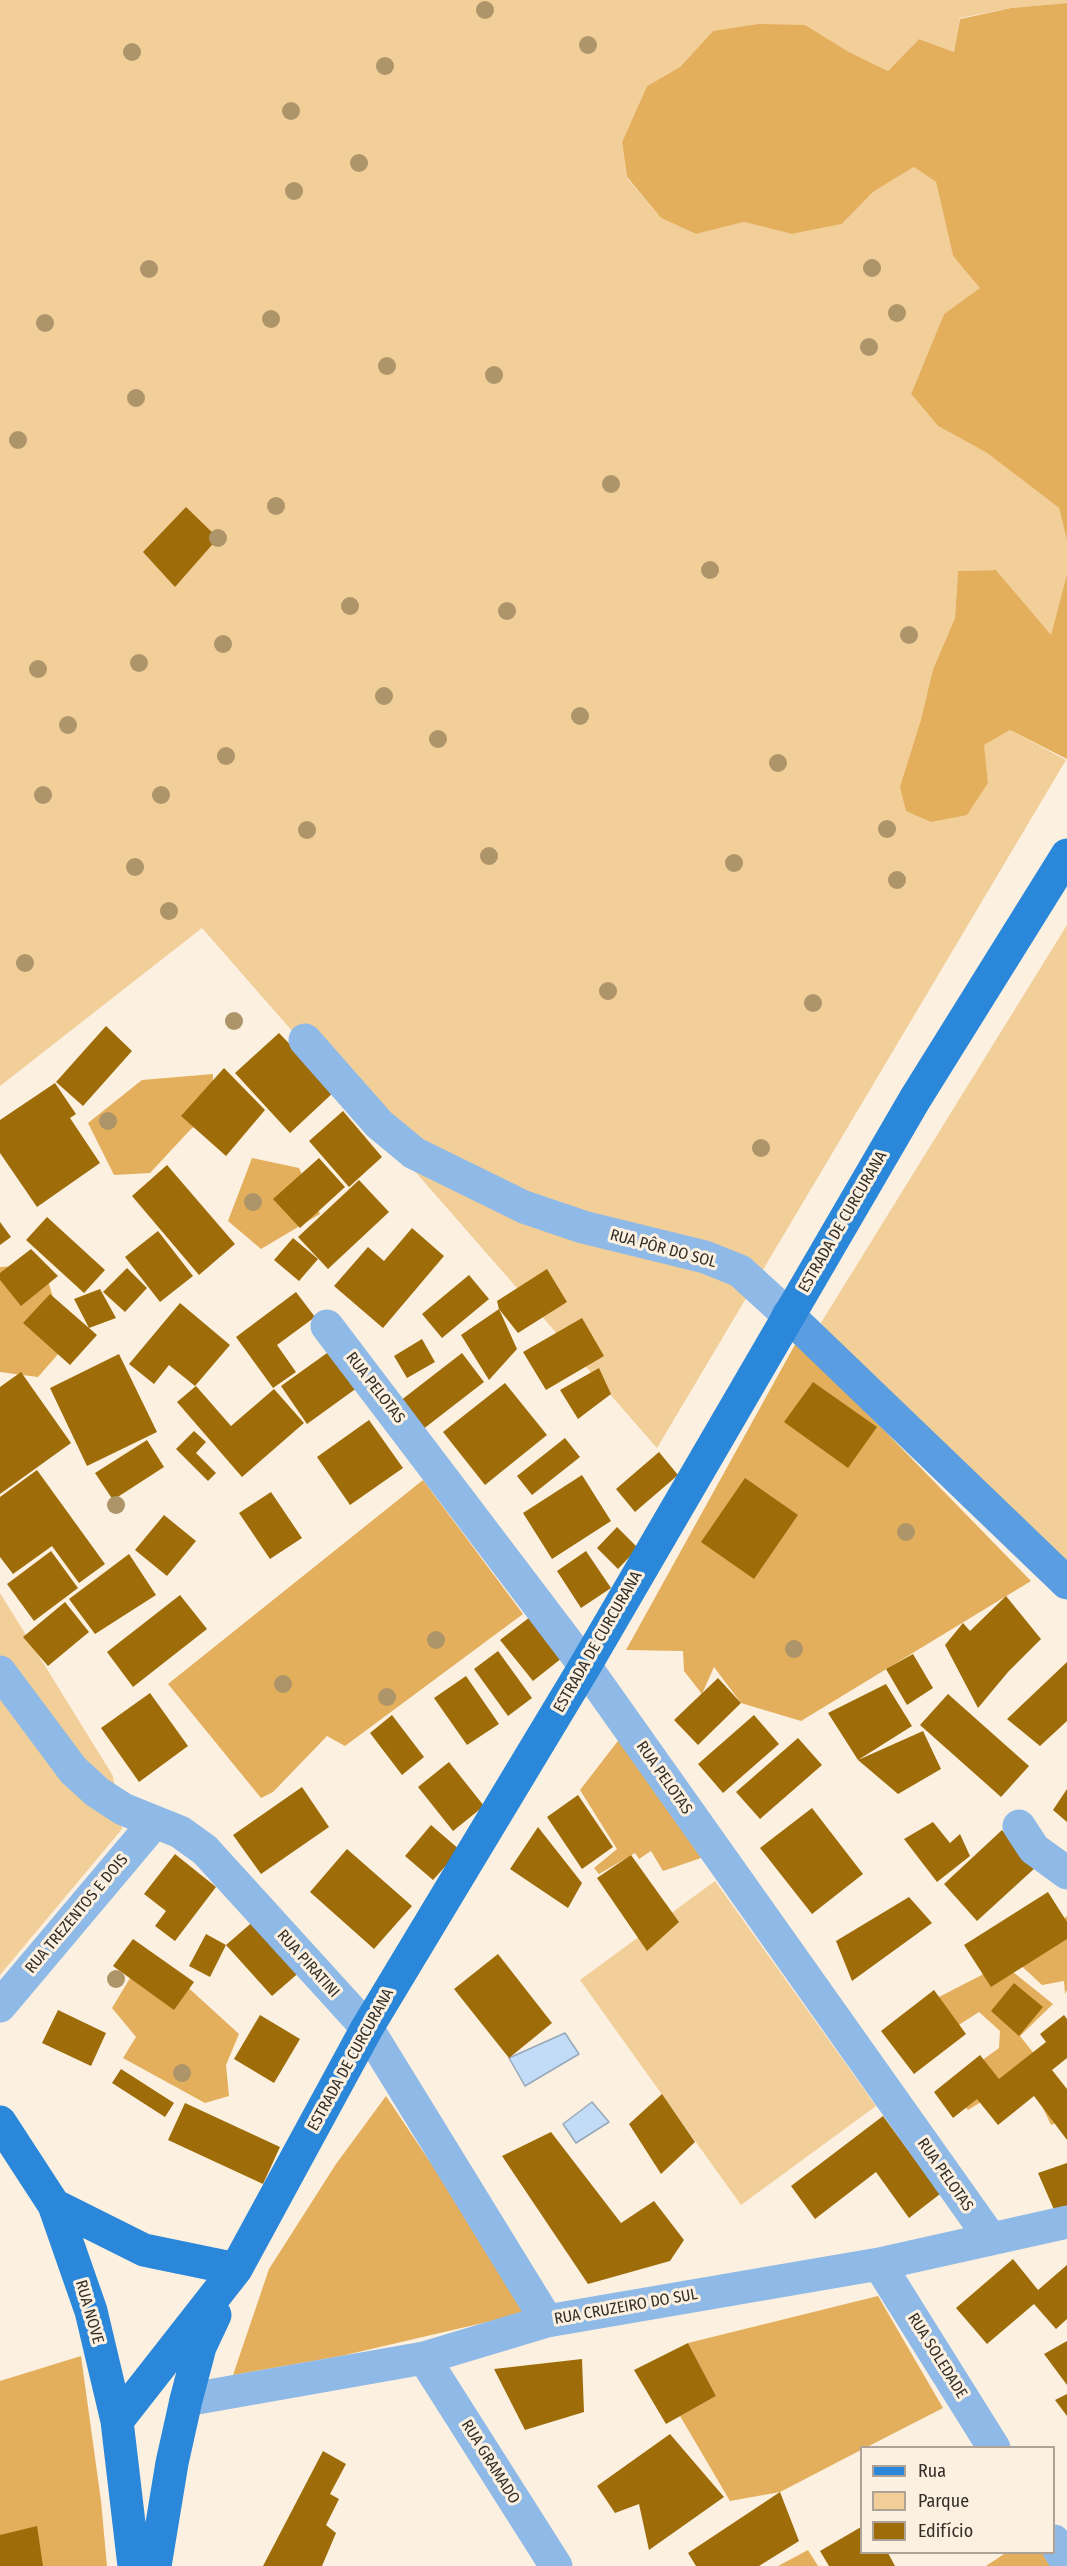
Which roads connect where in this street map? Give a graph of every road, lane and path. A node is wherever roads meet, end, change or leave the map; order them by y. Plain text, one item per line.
1 (1067, 855) edge
2 (305, 1040) dead end
3 (788, 1315) junction
4 (327, 1326) dead end
5 (1067, 1583) edge
6 (585, 1666) junction
7 (0, 1672) edge
8 (154, 1823) junction
9 (1019, 1826) dead end
10 (1067, 1873) edge
11 (0, 2006) edge
12 (367, 2028) junction
13 (0, 2122) edge
14 (54, 2205) junction
15 (1067, 2222) edge
16 (991, 2239) junction
17 (879, 2264) junction
18 (236, 2270) junction
19 (547, 2321) junction
20 (424, 2358) junction
21 (186, 2400) junction
22 (117, 2421) junction
23 (993, 2446) edge
24 (1055, 2544) edge
25 (1067, 2563) edge
26 (134, 2566) edge
27 (155, 2566) edge
28 (556, 2566) edge

1 - 3 main road, ESTRADA DE CURCURANA
2 - 3 street, RUA PÔR DO SOL
3 - 5 main road, RUA PÔR DO SOL
3 - 6 main road, ESTRADA DE CURCURANA
4 - 6 street, RUA PELOTAS
6 - 12 main road, ESTRADA DE CURCURANA
6 - 16 street, RUA PELOTAS
7 - 8 street, RUA PIRATINI
8 - 11 street, RUA TREZENTOS E DOIS
8 - 12 street, RUA PIRATINI
9 - 10 street
12 - 18 main road, ESTRADA DE CURCURANA
12 - 19 street, RUA PIRATINI
13 - 14 main road, RUA NOVE
14 - 18 main road
14 - 22 main road, RUA NOVE
15 - 16 street, RUA CRUZEIRO DO SUL
16 - 17 street, RUA CRUZEIRO DO SUL
17 - 19 street, RUA CRUZEIRO DO SUL
17 - 23 street, RUA SOLEDADE
18 - 21 main road
18 - 22 main road, ESTRADA DE CURCURANA
19 - 20 street, RUA CRUZEIRO DO SUL
20 - 21 street, RUA CRUZEIRO DO SUL
20 - 28 street, RUA GRAMADO
21 - 27 main road
22 - 26 main road, RUA NOVE
24 - 25 street

